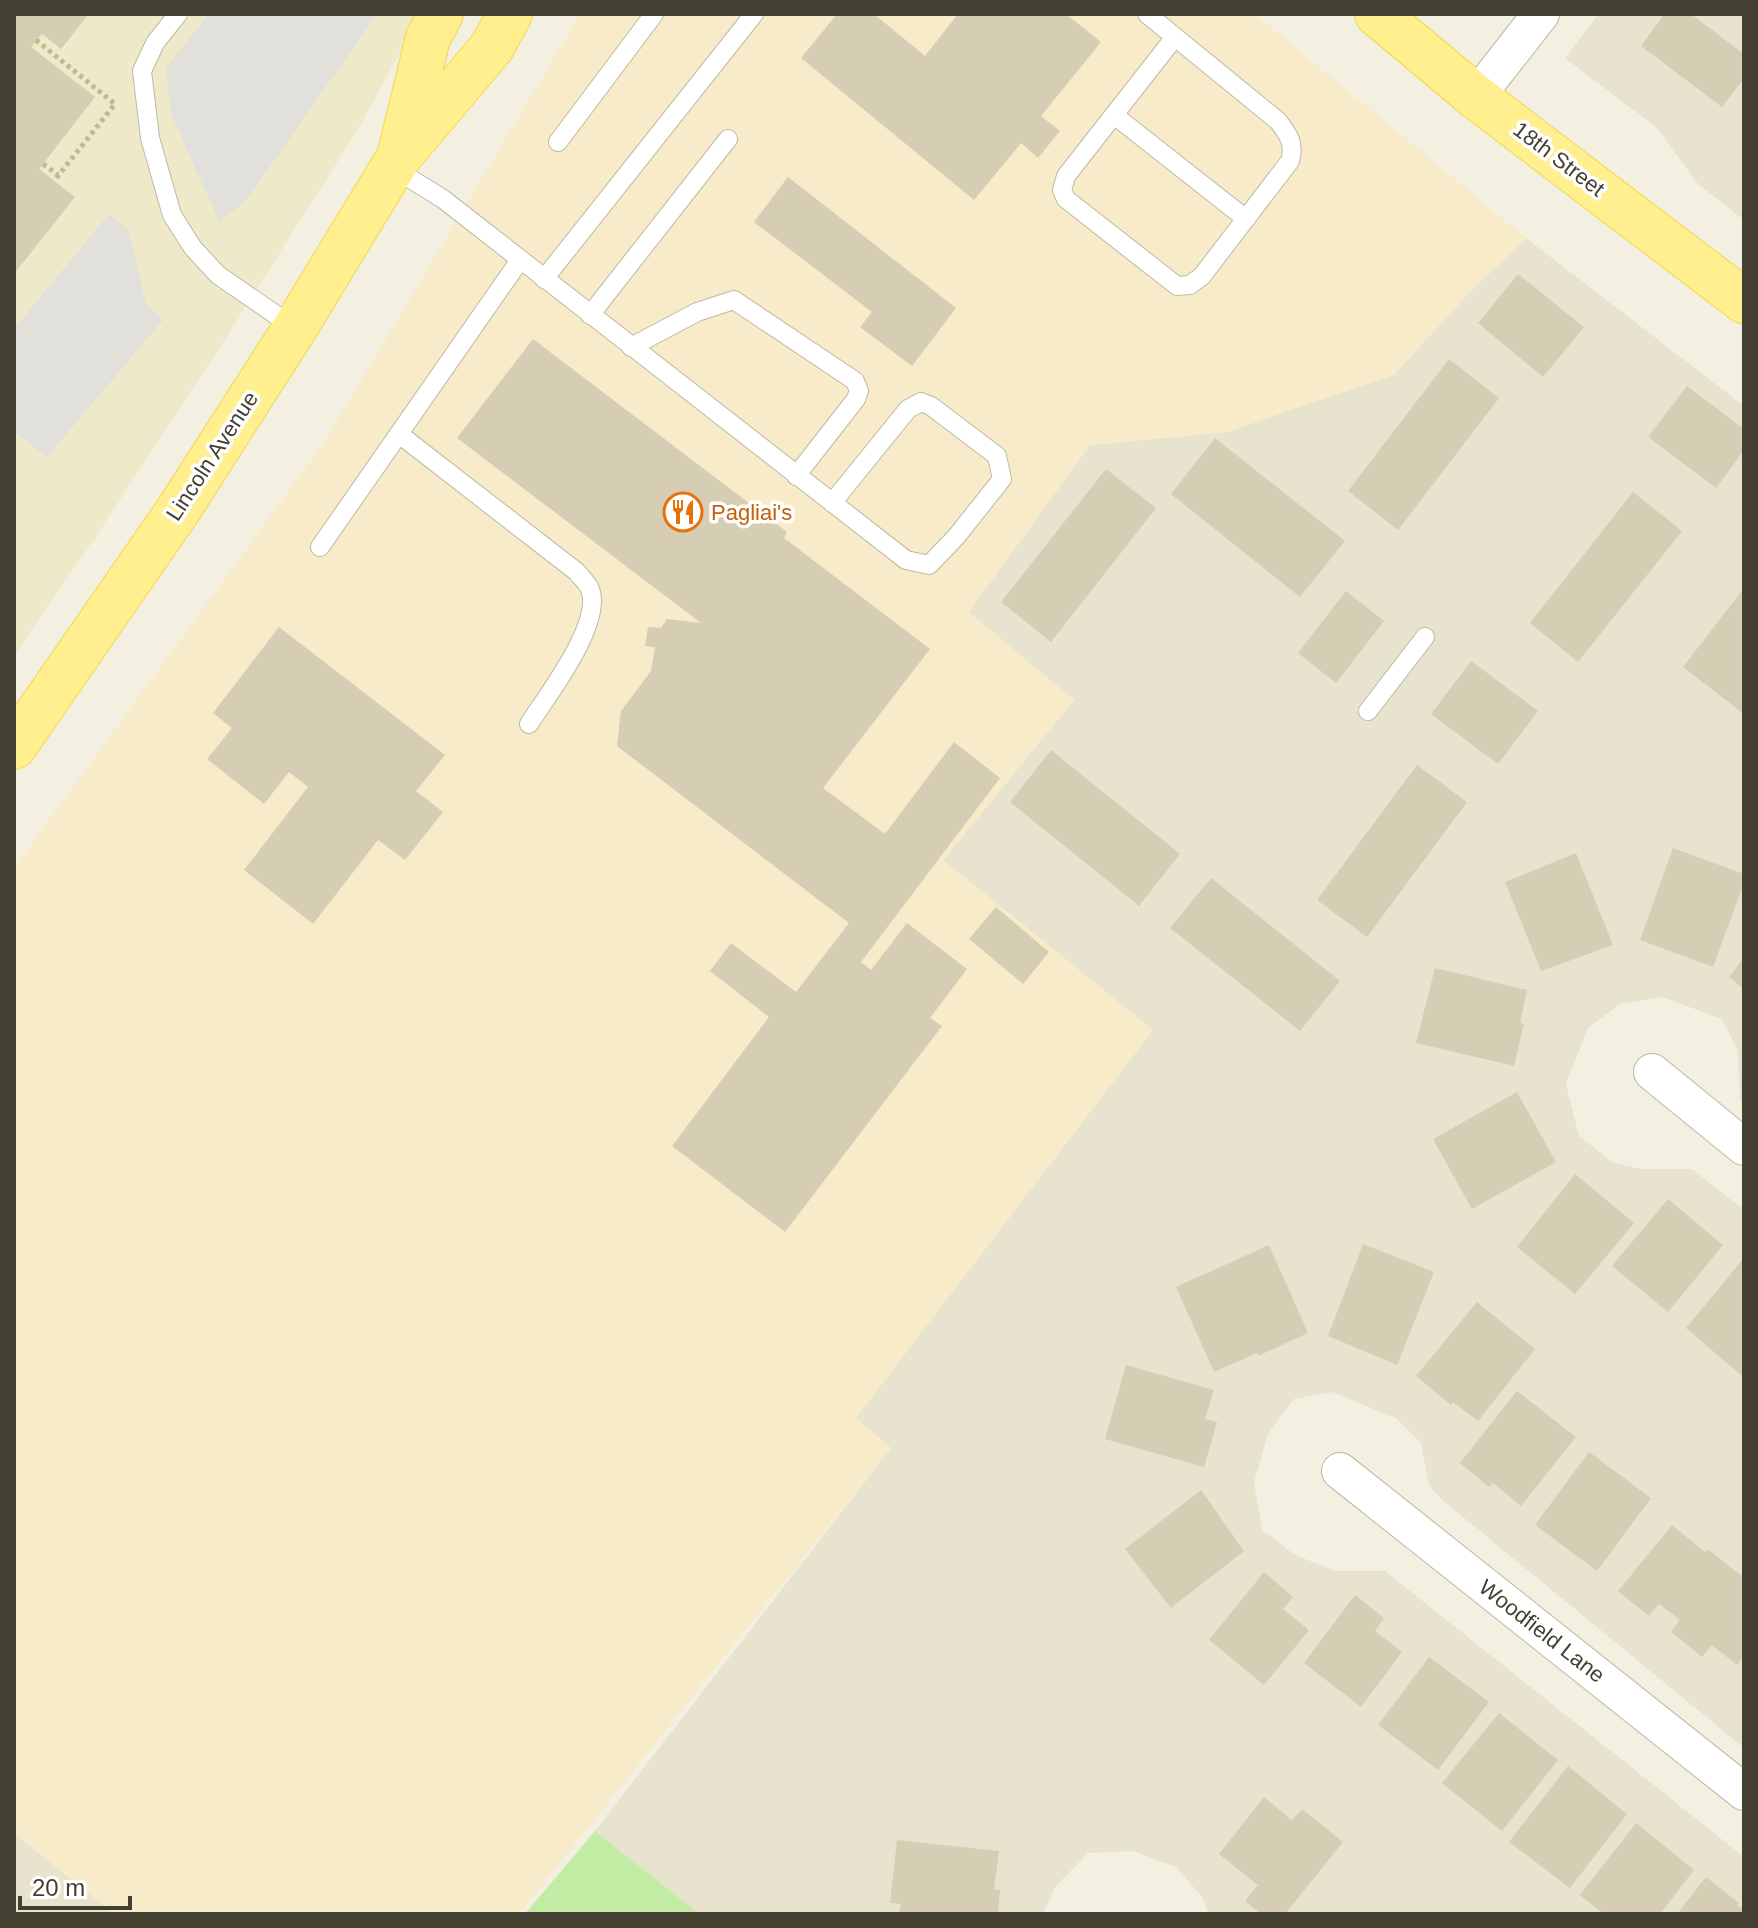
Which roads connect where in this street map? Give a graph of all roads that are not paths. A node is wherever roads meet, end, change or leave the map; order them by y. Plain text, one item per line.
1 (178, 14) edge
2 (441, 14) edge
3 (510, 14) edge
4 (654, 14) edge
5 (754, 14) edge
6 (1377, 14) edge
7 (1541, 14) edge
8 (1164, 23) edge
9 (1476, 97) junction
10 (1114, 115) junction
11 (728, 139) dead end
12 (558, 142) dead end
13 (396, 162) junction
14 (1246, 219) junction
15 (520, 260) junction
16 (544, 279) junction
17 (1744, 301) edge
18 (590, 315) junction
19 (295, 328) junction
20 (631, 347) junction
21 (399, 434) junction
22 (796, 476) junction
23 (832, 503) junction
24 (320, 547) dead end
25 (1425, 637) dead end
26 (1368, 711) dead end
27 (529, 724) dead end
28 (14, 747) edge
29 (1652, 1072) dead end
30 (1744, 1147) edge
31 (1340, 1471) dead end
32 (1744, 1792) edge

1 - 19 lane
2 - 13 main road, Lincoln Avenue
3 - 13 main road, Lincoln Avenue
4 - 12 lane
5 - 16 lane
6 - 9 main road, 18th Street
7 - 9 street
8 - 10 lane
8 - 14 lane
9 - 17 main road, 18th Street
10 - 14 lane
10 - 14 lane
11 - 18 lane
13 - 15 lane
13 - 19 main road, Lincoln Avenue
15 - 16 lane
15 - 21 lane
16 - 18 lane
18 - 20 lane
19 - 28 main road, Lincoln Avenue
20 - 22 lane
20 - 22 lane
21 - 24 lane
21 - 27 lane
22 - 23 lane
23 - 23 lane
25 - 26 lane
29 - 30 street
31 - 32 street, Woodfield Lane

